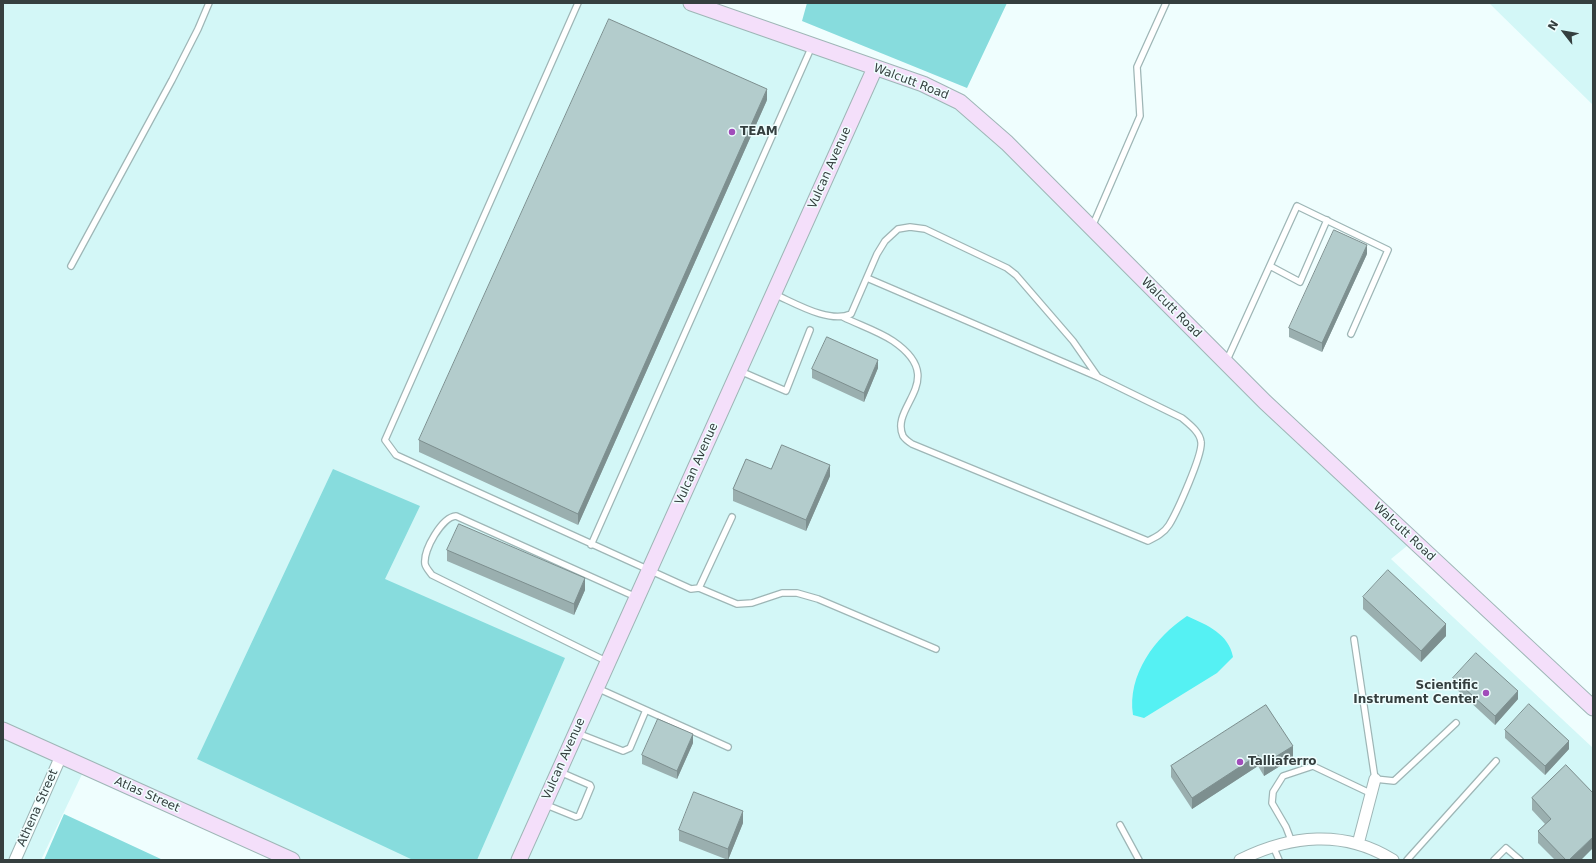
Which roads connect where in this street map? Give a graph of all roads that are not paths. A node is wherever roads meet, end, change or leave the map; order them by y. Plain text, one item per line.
1 (209, 3) edge
2 (578, 3) edge
3 (691, 3) edge
4 (1166, 3) edge
5 (812, 45) junction
6 (875, 68) junction
7 (1328, 220) junction
8 (1091, 229) junction
9 (71, 266) dead end
10 (1270, 266) junction
11 (867, 278) junction
12 (774, 294) junction
13 (843, 317) junction
14 (810, 330) dead end
15 (1351, 334) dead end
16 (1226, 362) junction
17 (739, 371) junction
18 (1098, 377) junction
19 (732, 517) dead end
20 (591, 545) junction
21 (649, 571) junction
22 (699, 588) junction
23 (638, 597) junction
24 (1354, 639) dead end
25 (936, 649) dead end
26 (608, 662) junction
27 (596, 688) junction
28 (1593, 708) edge
29 (646, 710) junction
30 (1456, 723) dead end
31 (3, 730) edge
32 (576, 733) junction
33 (728, 747) dead end
34 (61, 756) junction
35 (1496, 761) dead end
36 (559, 772) junction
37 (1375, 779) junction
38 (1372, 794) junction
39 (544, 804) junction
40 (1120, 825) dead end
41 (1291, 840) junction
42 (1358, 844) junction
43 (1273, 846) junction
44 (15, 860) edge
45 (292, 860) edge
46 (519, 860) edge
47 (1139, 860) edge
48 (1240, 860) edge
49 (1279, 860) edge
50 (1393, 860) edge
51 (1406, 860) edge
52 (1494, 860) edge
53 (1520, 860) edge

1 - 9 lane
2 - 20 lane
3 - 5 street, Walcutt Road
4 - 8 lane
5 - 6 street, Walcutt Road
5 - 20 lane
6 - 8 street, Walcutt Road
6 - 12 street, Vulcan Avenue
7 - 10 lane
7 - 10 lane
7 - 15 lane
8 - 16 street, Walcutt Road
10 - 16 lane
11 - 13 lane
11 - 18 lane
11 - 18 lane
12 - 13 lane
12 - 17 street, Vulcan Avenue
13 - 18 lane
14 - 17 lane
16 - 28 street, Walcutt Road
17 - 21 street, Vulcan Avenue
19 - 22 lane
20 - 21 lane
21 - 22 lane
21 - 23 street, Vulcan Avenue
22 - 25 lane
23 - 26 street, Vulcan Avenue
23 - 26 lane
24 - 37 lane
26 - 27 street, Vulcan Avenue
27 - 29 lane
27 - 32 street, Vulcan Avenue
29 - 32 lane
29 - 33 lane
30 - 37 lane
31 - 34 street, Atlas Street
32 - 36 street, Vulcan Avenue
34 - 44 street, Athena Street
34 - 45 street, Atlas Street
35 - 51 lane
36 - 39 street, Vulcan Avenue
36 - 39 lane
37 - 38 street
38 - 41 lane
38 - 42 street
39 - 46 street, Vulcan Avenue
40 - 47 lane
41 - 42 street
41 - 43 street
42 - 50 street
43 - 48 street
43 - 49 lane
52 - 53 lane

